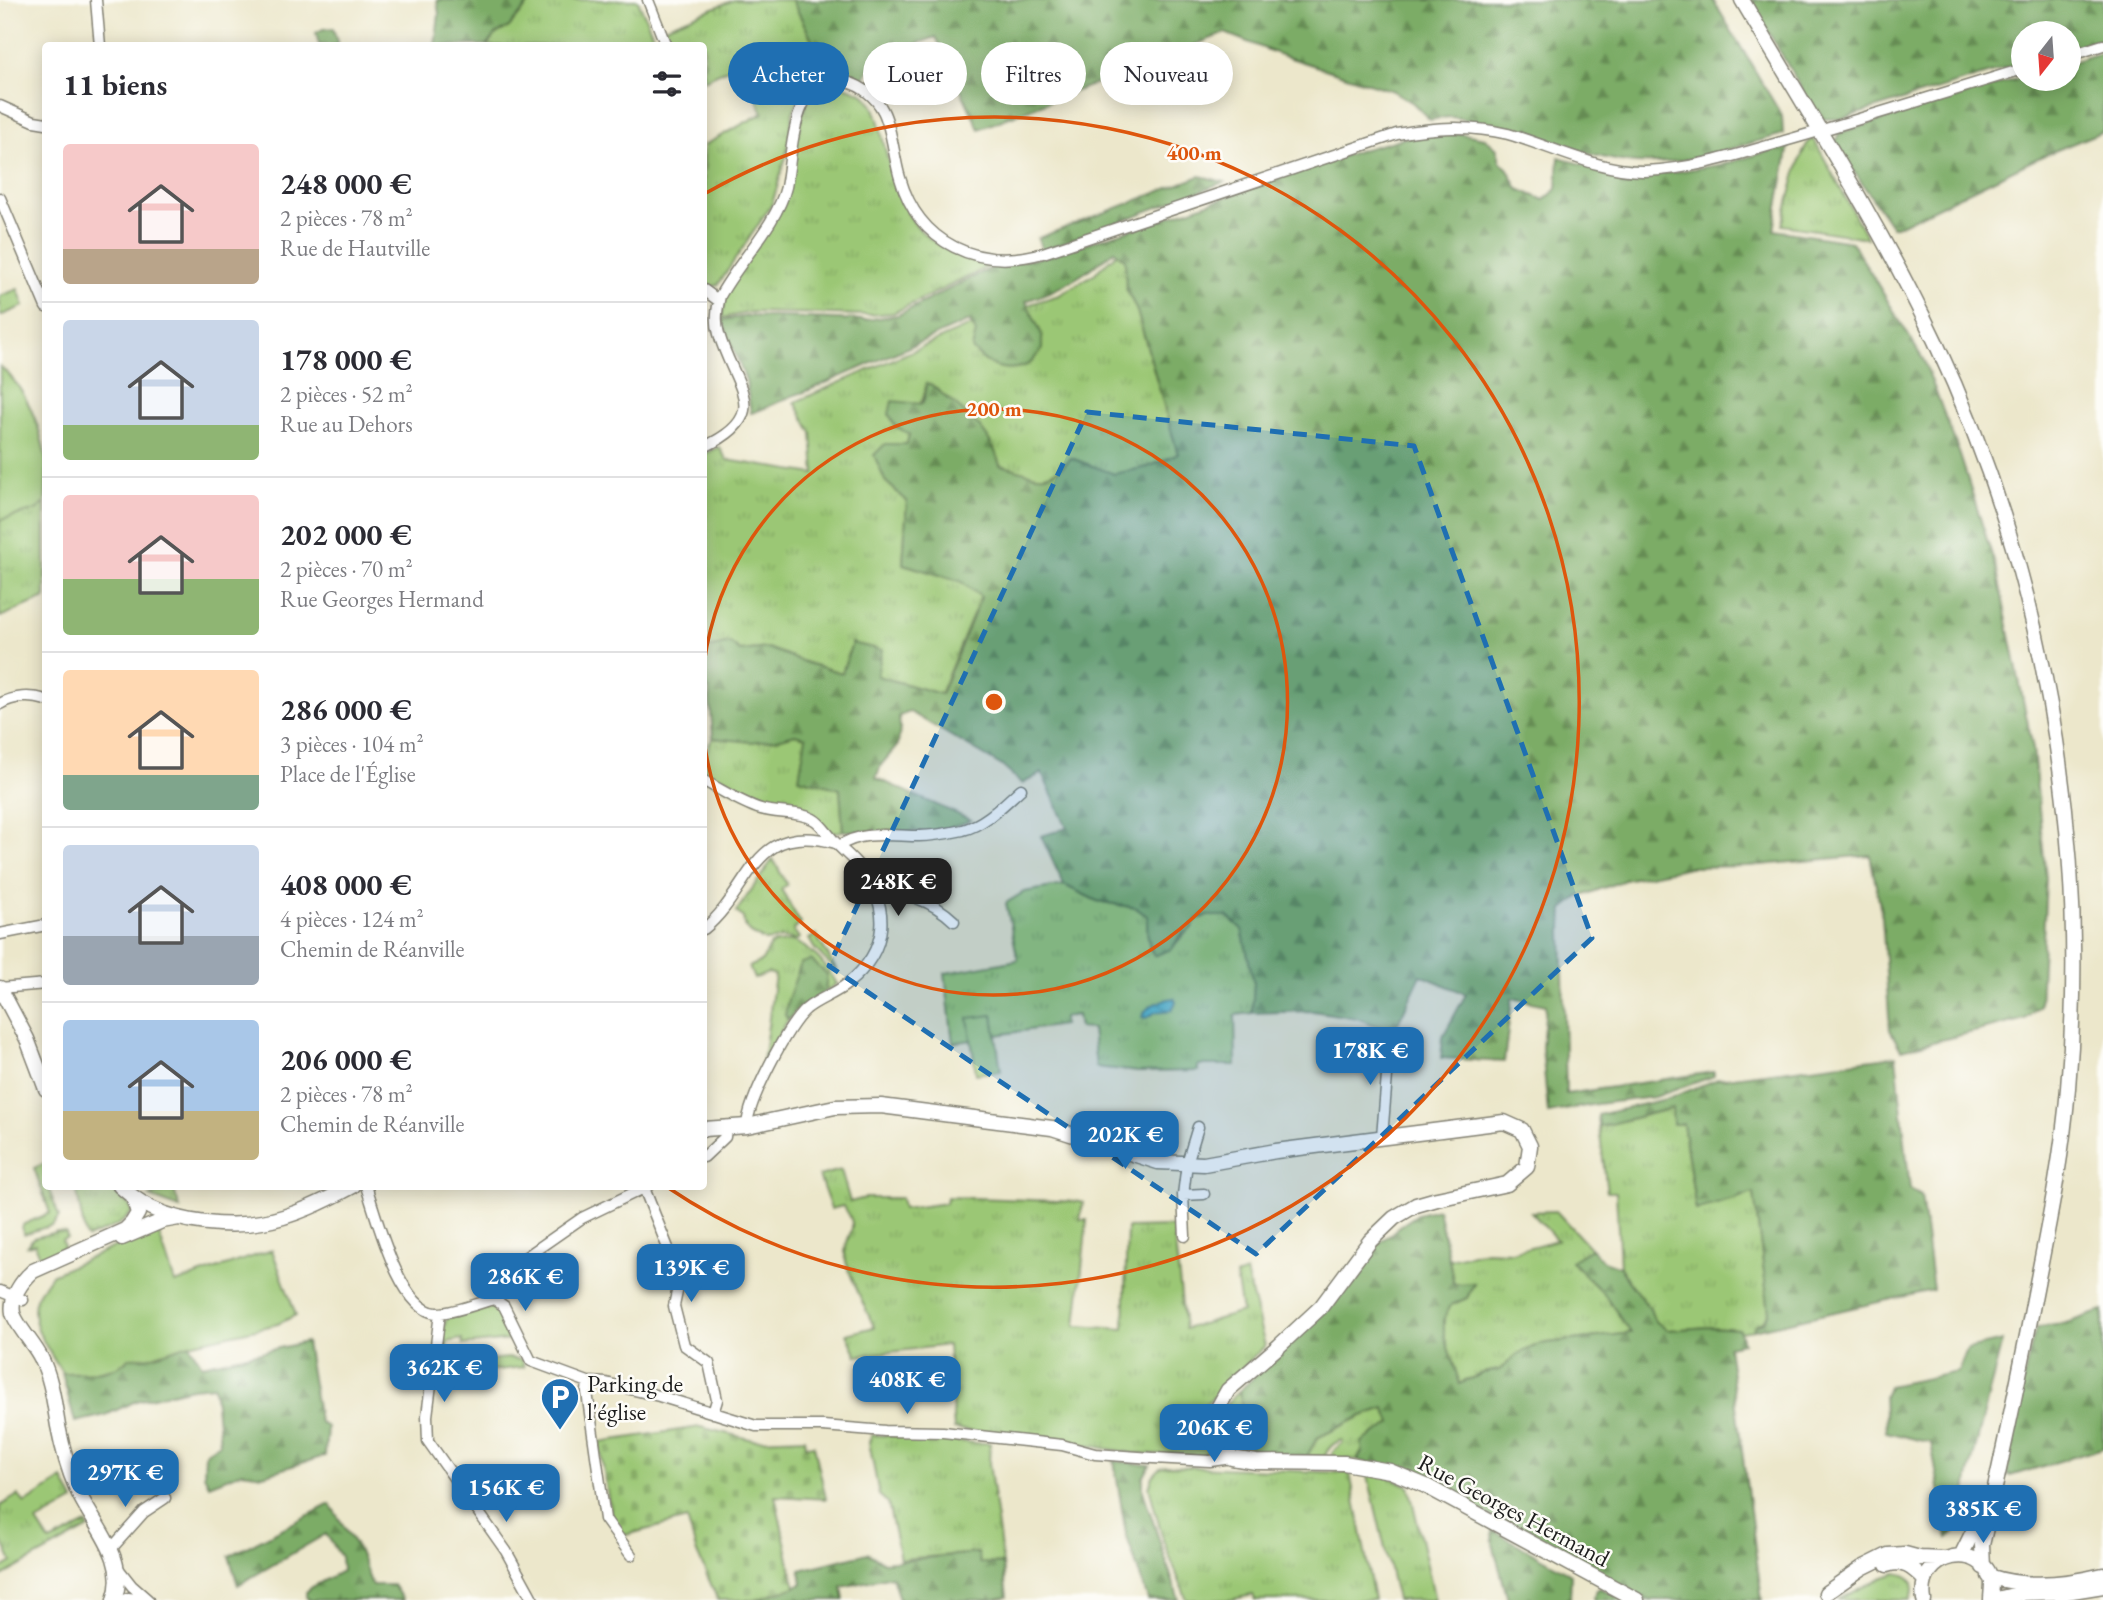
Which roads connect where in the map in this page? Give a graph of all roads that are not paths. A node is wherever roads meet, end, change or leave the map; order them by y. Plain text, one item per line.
1 (96, 0) edge
2 (648, 0) edge
3 (1742, 0) edge
4 (100, 42) edge
5 (664, 42) edge
6 (2103, 45) edge
7 (2081, 52) edge
8 (2011, 73) edge
9 (0, 106) edge
10 (42, 122) edge
11 (1819, 131) junction
12 (0, 198) edge
13 (42, 291) edge
14 (707, 291) edge
15 (719, 301) junction
16 (707, 446) edge
17 (42, 699) edge
18 (0, 704) edge
19 (707, 782) edge
20 (1021, 789) dead end
21 (837, 845) junction
22 (875, 893) junction
23 (954, 921) dead end
24 (42, 926) edge
25 (707, 926) edge
26 (0, 934) edge
27 (42, 984) edge
28 (0, 988) edge
29 (1390, 1039) dead end
30 (42, 1078) edge
31 (747, 1126) junction
32 (1198, 1127) dead end
33 (726, 1128) junction
34 (707, 1129) edge
35 (1382, 1137) junction
36 (707, 1154) edge
37 (1187, 1163) junction
38 (125, 1190) edge
39 (344, 1190) edge
40 (367, 1190) edge
41 (640, 1190) edge
42 (647, 1190) edge
43 (1204, 1194) dead end
44 (1183, 1195) junction
45 (133, 1197) junction
46 (153, 1209) junction
47 (181, 1217) junction
48 (144, 1228) junction
49 (1185, 1236) dead end
50 (0, 1291) edge
51 (20, 1298) junction
52 (494, 1298) junction
53 (440, 1313) junction
54 (587, 1382) junction
55 (713, 1413) junction
56 (1232, 1458) junction
57 (1997, 1479) junction
58 (165, 1498) dead end
59 (111, 1549) junction
60 (631, 1555) dead end
61 (1961, 1556) junction
62 (1943, 1559) junction
63 (117, 1567) junction
64 (1986, 1571) junction
65 (2103, 1574) edge
66 (1924, 1580) junction
67 (2103, 1586) edge
68 (1820, 1597) edge
69 (114, 1600) edge
70 (124, 1600) edge
71 (146, 1600) edge
72 (533, 1600) edge
73 (1637, 1600) edge
74 (1924, 1600) edge
75 (1992, 1600) edge

1 - 4 street
2 - 5 street
3 - 11 street
6 - 7 street
8 - 11 street
9 - 10 street
11 - 15 street
11 - 57 street
12 - 13 street
14 - 15 street
15 - 16 street
17 - 18 street
19 - 21 street
20 - 21 street
21 - 22 street
21 - 25 street
22 - 23 street
22 - 31 street
24 - 26 street
27 - 28 street
28 - 30 street
29 - 35 street
31 - 33 street
31 - 37 street
32 - 37 street
33 - 34 street
33 - 36 street
35 - 37 street
35 - 56 street
37 - 44 street
38 - 45 street
39 - 47 street
40 - 53 street
41 - 52 street
42 - 55 street
43 - 44 street
44 - 49 street
45 - 46 street
45 - 51 street
46 - 47 street
46 - 48 street
47 - 48 street
48 - 51 street
50 - 51 street
51 - 59 street
52 - 53 street
52 - 54 street
53 - 72 street
54 - 55 street
54 - 60 street
55 - 56 street
56 - 73 street, Rue Georges Hermand
57 - 61 street
57 - 64 street
58 - 59 street
59 - 63 street
61 - 62 street
61 - 64 street
62 - 66 street
62 - 68 street
63 - 69 street
63 - 71 street
64 - 65 street
64 - 75 street
66 - 68 street
66 - 74 street
67 - 75 street
70 - 71 street

